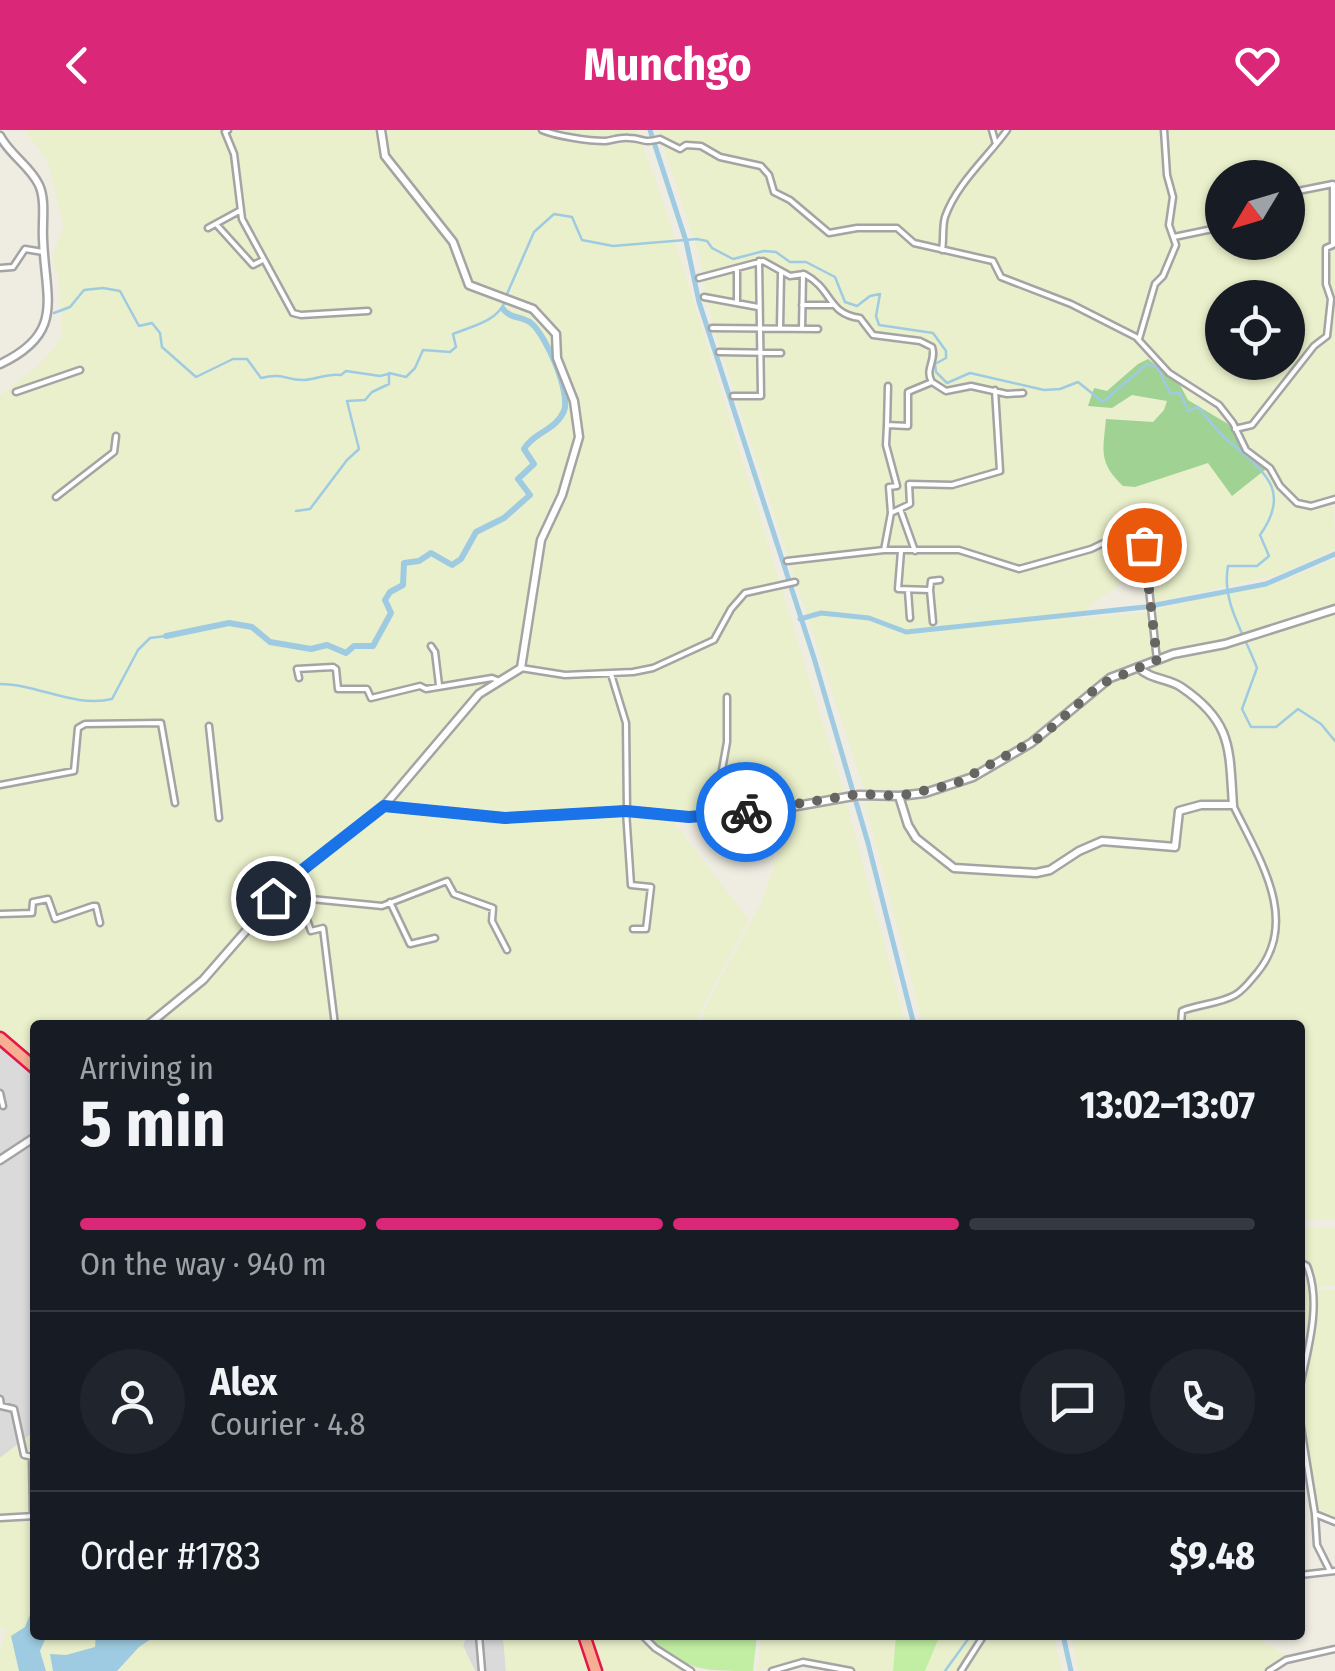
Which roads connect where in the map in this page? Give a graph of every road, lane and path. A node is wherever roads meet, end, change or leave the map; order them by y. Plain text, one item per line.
1 (228, 130) edge
2 (381, 130) edge
3 (542, 130) edge
4 (992, 130) edge
5 (1007, 130) edge
6 (1164, 130) edge
7 (0, 136) edge
8 (996, 144) junction
9 (1305, 190) edge
10 (240, 210) junction
11 (216, 224) junction
12 (208, 228) dead end
13 (1205, 231) edge
14 (1174, 237) junction
15 (942, 251) junction
16 (43, 252) junction
17 (263, 261) junction
18 (759, 261) junction
19 (0, 268) edge
20 (737, 268) junction
21 (781, 272) junction
22 (803, 274) junction
23 (699, 278) dead end
24 (704, 297) dead end
25 (737, 303) junction
26 (833, 305) junction
27 (802, 306) junction
28 (758, 307) junction
29 (368, 311) dead end
30 (712, 328) dead end
31 (758, 328) junction
32 (780, 328) junction
33 (802, 329) junction
34 (818, 329) dead end
35 (1139, 339) junction
36 (718, 352) dead end
37 (760, 352) junction
38 (782, 352) dead end
39 (0, 364) edge
40 (80, 370) dead end
41 (932, 382) junction
42 (888, 386) dead end
43 (995, 390) junction
44 (16, 392) dead end
45 (1023, 393) dead end
46 (733, 396) dead end
47 (888, 425) junction
48 (1236, 429) junction
49 (116, 436) dead end
50 (56, 497) dead end
51 (1335, 499) edge
52 (900, 509) junction
53 (891, 513) junction
54 (884, 550) junction
55 (901, 551) junction
56 (916, 551) junction
57 (788, 561) dead end
58 (940, 580) dead end
59 (794, 582) dead end
60 (908, 590) junction
61 (930, 590) junction
62 (1335, 609) edge
63 (910, 618) dead end
64 (933, 622) dead end
65 (431, 646) dead end
66 (1157, 660) junction
67 (1138, 667) junction
68 (522, 668) junction
69 (610, 672) junction
70 (299, 678) dead end
71 (500, 680) junction
72 (440, 687) junction
73 (727, 696) dead end
74 (209, 726) dead end
75 (0, 785) edge
76 (899, 796) junction
77 (175, 803) dead end
78 (1233, 805) junction
79 (384, 806) junction
80 (627, 811) junction
81 (722, 814) junction
82 (219, 818) dead end
83 (292, 878) junction
84 (301, 898) junction
85 (390, 902) junction
86 (0, 914) edge
87 (100, 923) dead end
88 (633, 929) dead end
89 (435, 938) dead end
90 (508, 950) dead end
91 (154, 1020) edge
92 (334, 1020) edge
93 (1181, 1020) edge
94 (0, 1038) edge
95 (30, 1064) edge
96 (0, 1092) edge
97 (3, 1106) dead end
98 (30, 1142) edge
99 (0, 1145) edge
100 (4, 1158) edge
101 (1305, 1265) edge
102 (1305, 1361) edge
103 (0, 1399) edge
104 (30, 1457) edge
105 (1305, 1463) edge
106 (1316, 1514) junction
107 (30, 1516) edge
108 (0, 1518) edge
109 (1335, 1522) edge
110 (1332, 1571) edge
111 (1305, 1574) edge
112 (479, 1640) edge
113 (586, 1640) edge
114 (647, 1640) edge
115 (981, 1640) edge
116 (1335, 1648) edge
117 (1278, 1664) junction
118 (482, 1671) edge
119 (596, 1671) edge
120 (691, 1671) edge
121 (772, 1671) edge
122 (851, 1671) edge
123 (961, 1671) edge
124 (1269, 1671) edge
125 (1282, 1671) edge

1 - 10 street
2 - 68 street
3 - 15 street
4 - 8 street
5 - 8 street
6 - 14 street
7 - 16 street
8 - 15 street
9 - 48 street
10 - 11 street
10 - 17 street
11 - 12 street
11 - 17 street
13 - 14 street
14 - 35 street
15 - 35 street
16 - 19 street
16 - 39 street
17 - 29 street
18 - 20 street
18 - 21 street
18 - 28 street
20 - 23 street
20 - 25 street
21 - 22 street
21 - 32 street
22 - 26 street
22 - 27 street
24 - 25 street
25 - 28 street
26 - 27 street
26 - 41 street
27 - 33 street
28 - 31 street
30 - 31 street
31 - 32 street
31 - 37 street
32 - 33 street
33 - 34 street
35 - 48 street
36 - 37 street
37 - 38 street
37 - 46 street
40 - 44 street
41 - 43 street
41 - 47 street
42 - 47 street
43 - 45 street
43 - 52 street
47 - 53 street
48 - 51 street
49 - 50 street
52 - 53 street
52 - 56 street
53 - 54 street
54 - 55 street
54 - 57 street
55 - 56 street
55 - 60 street
56 - 66 street
58 - 61 street
59 - 69 street
60 - 61 street
60 - 63 street
61 - 64 street
62 - 66 street
65 - 72 street
66 - 67 street
67 - 76 street
67 - 78 street
68 - 69 street
68 - 71 street
69 - 80 street
70 - 72 street
71 - 72 street
71 - 79 street
73 - 81 street
74 - 82 street
75 - 77 street
76 - 78 street
76 - 81 street
78 - 93 street
79 - 80 street
79 - 83 street
80 - 81 street
80 - 88 street
83 - 84 street
83 - 91 street
84 - 85 street
84 - 92 street
85 - 89 street
85 - 90 street
86 - 87 street
94 - 95 highway
96 - 97 street
98 - 100 street
99 - 100 street
101 - 102 street
103 - 104 street
105 - 106 street
106 - 109 street
106 - 110 street
107 - 108 street
110 - 111 street
112 - 118 street
113 - 119 highway
114 - 120 street
115 - 123 street
116 - 117 street
117 - 124 street
117 - 125 street
121 - 122 street

